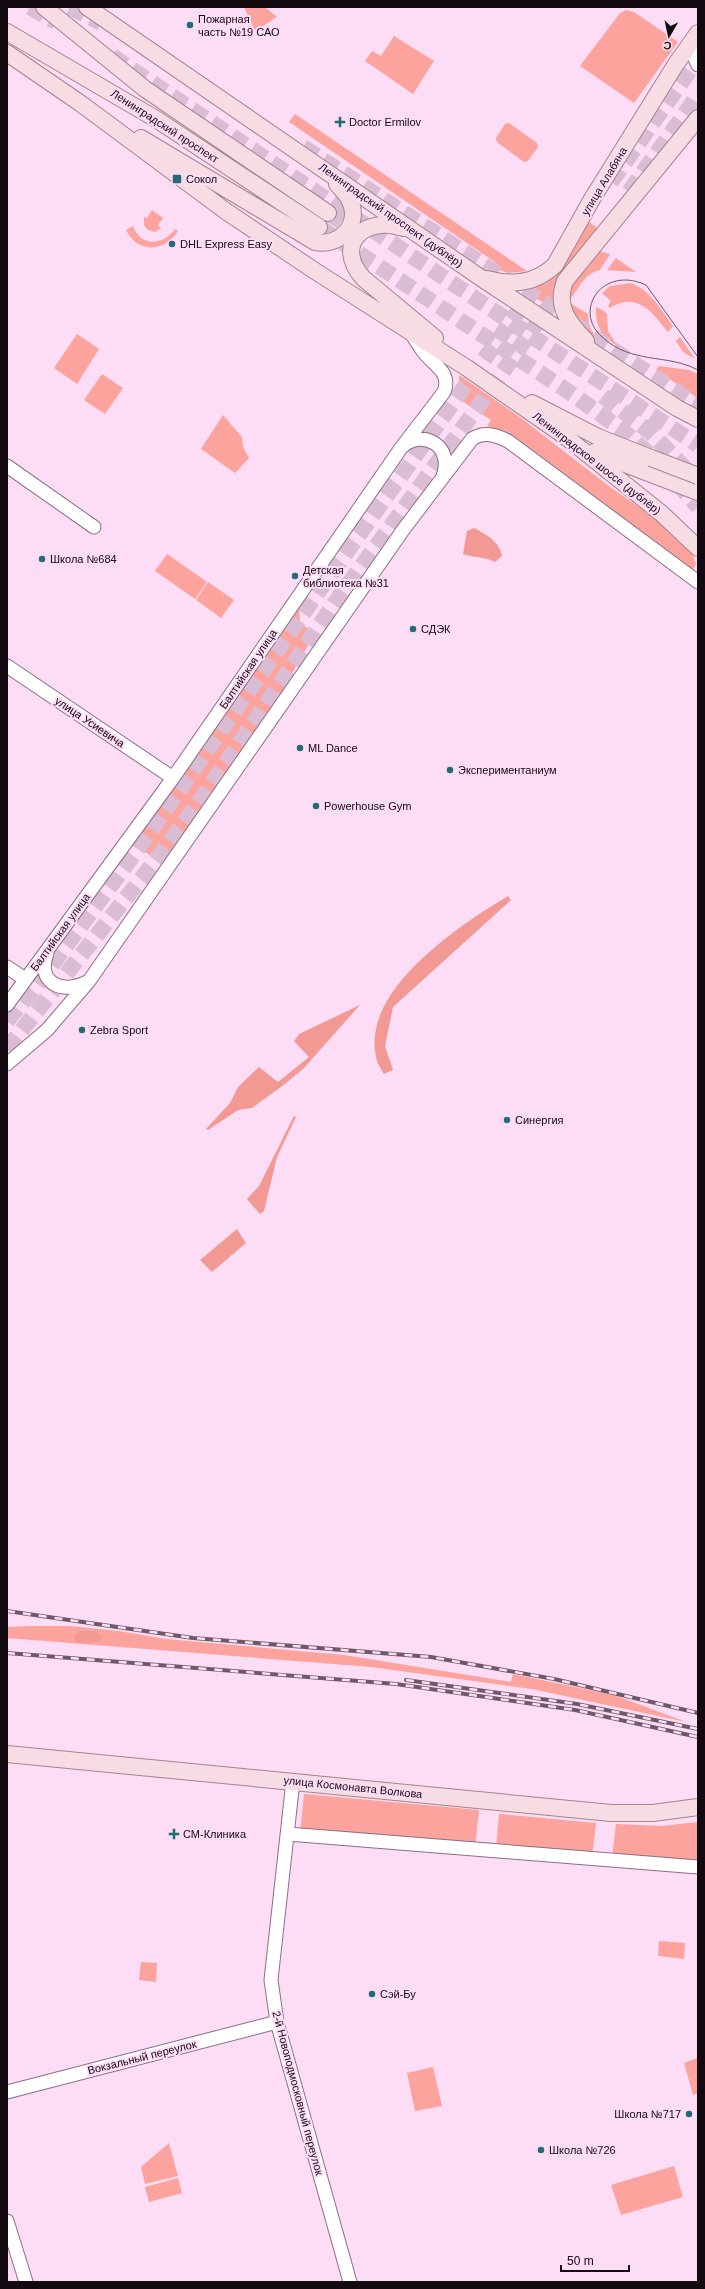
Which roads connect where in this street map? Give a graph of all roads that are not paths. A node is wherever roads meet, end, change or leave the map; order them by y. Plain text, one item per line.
1 (44, 7) edge
2 (87, 7) edge
3 (7, 32) edge
4 (697, 34) edge
5 (7, 53) edge
6 (698, 65) edge
7 (80, 103) junction
8 (698, 118) edge
9 (314, 162) junction
10 (328, 213) tunnel mouth
11 (319, 227) tunnel mouth
12 (422, 238) junction
13 (482, 278) junction
14 (410, 331) junction
15 (600, 358) junction
16 (467, 368) junction
17 (491, 383) junction
18 (698, 419) edge
19 (566, 437) junction
20 (401, 448) junction
21 (7, 466) edge
22 (698, 476) edge
23 (441, 479) junction
24 (698, 492) edge
25 (94, 527) dead end
26 (698, 548) edge
27 (698, 582) edge
28 (7, 666) edge
29 (173, 778) junction
30 (49, 947) junction
31 (7, 967) edge
32 (25, 979) junction
33 (88, 981) junction
34 (7, 1005) edge
35 (7, 1064) edge
36 (7, 1754) edge
37 (293, 1781) junction
38 (698, 1807) edge
39 (288, 1834) junction
40 (698, 1867) edge
41 (277, 2022) junction
42 (7, 2092) edge
43 (7, 2222) edge
44 (26, 2282) edge
45 (350, 2282) edge

1 - 10 main road, Ленинградский проспект
2 - 9 main road, Ленинградский проспект (дублёр)
3 - 11 main road, Ленинградский проспект
4 - 6 street
4 - 13 main road, улица Алабяна
5 - 7 main road
7 - 9 main road
7 - 14 main road
8 - 15 main road
9 - 12 main road, Ленинградский проспект (дублёр)
12 - 13 main road, Ленинградский проспект (дублёр)
12 - 16 main road
13 - 15 main road, Ленинградский проспект (дублёр)
14 - 16 main road
14 - 20 street, Балтийская улица
15 - 18 main road, Ленинградский проспект (дублёр)
16 - 17 main road
17 - 19 main road, Ленинградское шоссе (дублёр)
17 - 22 main road, bridge
19 - 24 main road
19 - 26 main road, Ленинградское шоссе (дублёр)
20 - 23 street
20 - 29 street, Балтийская улица
21 - 25 street
23 - 27 street
23 - 33 street
28 - 29 street, улица Усиевича
29 - 30 street, Балтийская улица
30 - 32 street, Балтийская улица
30 - 33 street
31 - 32 street
32 - 34 street, Балтийская улица
33 - 35 street
36 - 37 main road, улица Космонавта Волкова
37 - 38 main road, улица Космонавта Волкова
37 - 39 street, 2-й Новоподмосковный переулок
39 - 40 street
39 - 41 street, 2-й Новоподмосковный переулок
41 - 42 street, Вокзальный переулок
41 - 45 street, 2-й Новоподмосковный переулок
43 - 44 street

